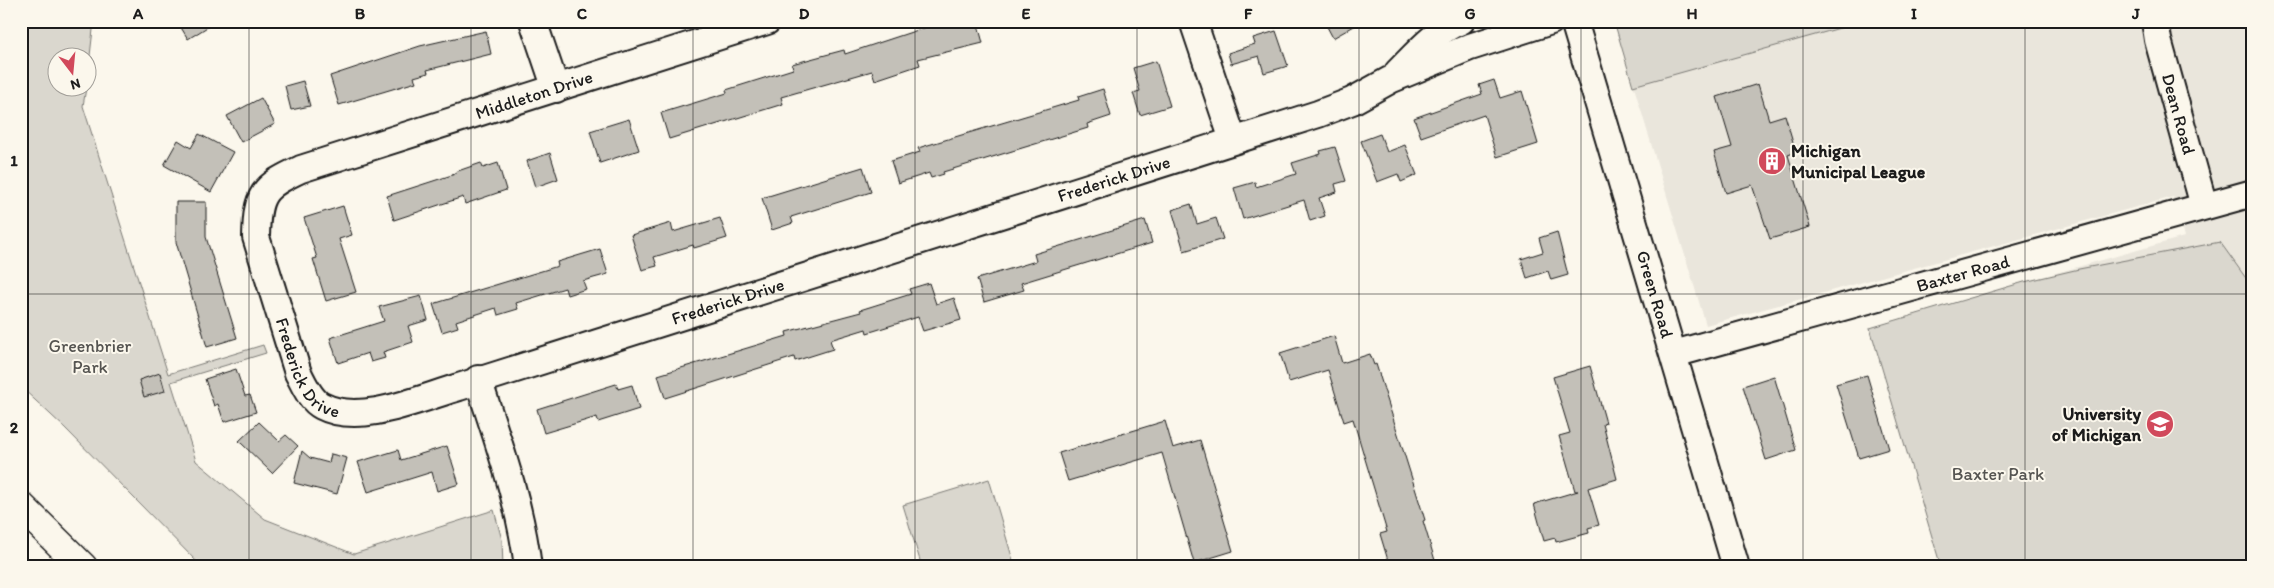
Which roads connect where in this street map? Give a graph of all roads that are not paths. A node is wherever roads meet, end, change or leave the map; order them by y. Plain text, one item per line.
1 (533, 21) edge
2 (767, 21) edge
3 (1193, 21) edge
4 (1461, 21) edge
5 (1551, 21) edge
6 (1574, 21) edge
7 (2155, 21) edge
8 (1390, 80) junction
9 (556, 89) junction
10 (1233, 140) junction
11 (301, 169) joint
12 (2253, 193) edge
13 (2204, 206) junction
14 (1674, 354) junction
15 (478, 379) junction
16 (21, 506) edge
17 (82, 567) edge
18 (528, 567) edge
19 (1736, 567) edge

1 - 9 street
2 - 9 street, Middleton Drive
3 - 10 street
4 - 8 street, Frederick Drive
5 - 8 street, Frederick Drive
6 - 14 street, Green Road
7 - 13 street, Dean Road
8 - 10 street, Frederick Drive
9 - 11 street, Middleton Drive
10 - 15 street, Frederick Drive
11 - 15 street, Frederick Drive
12 - 13 street, Baxter Road
13 - 14 street, Baxter Road
14 - 19 street, Green Road
15 - 18 street
16 - 17 highway

